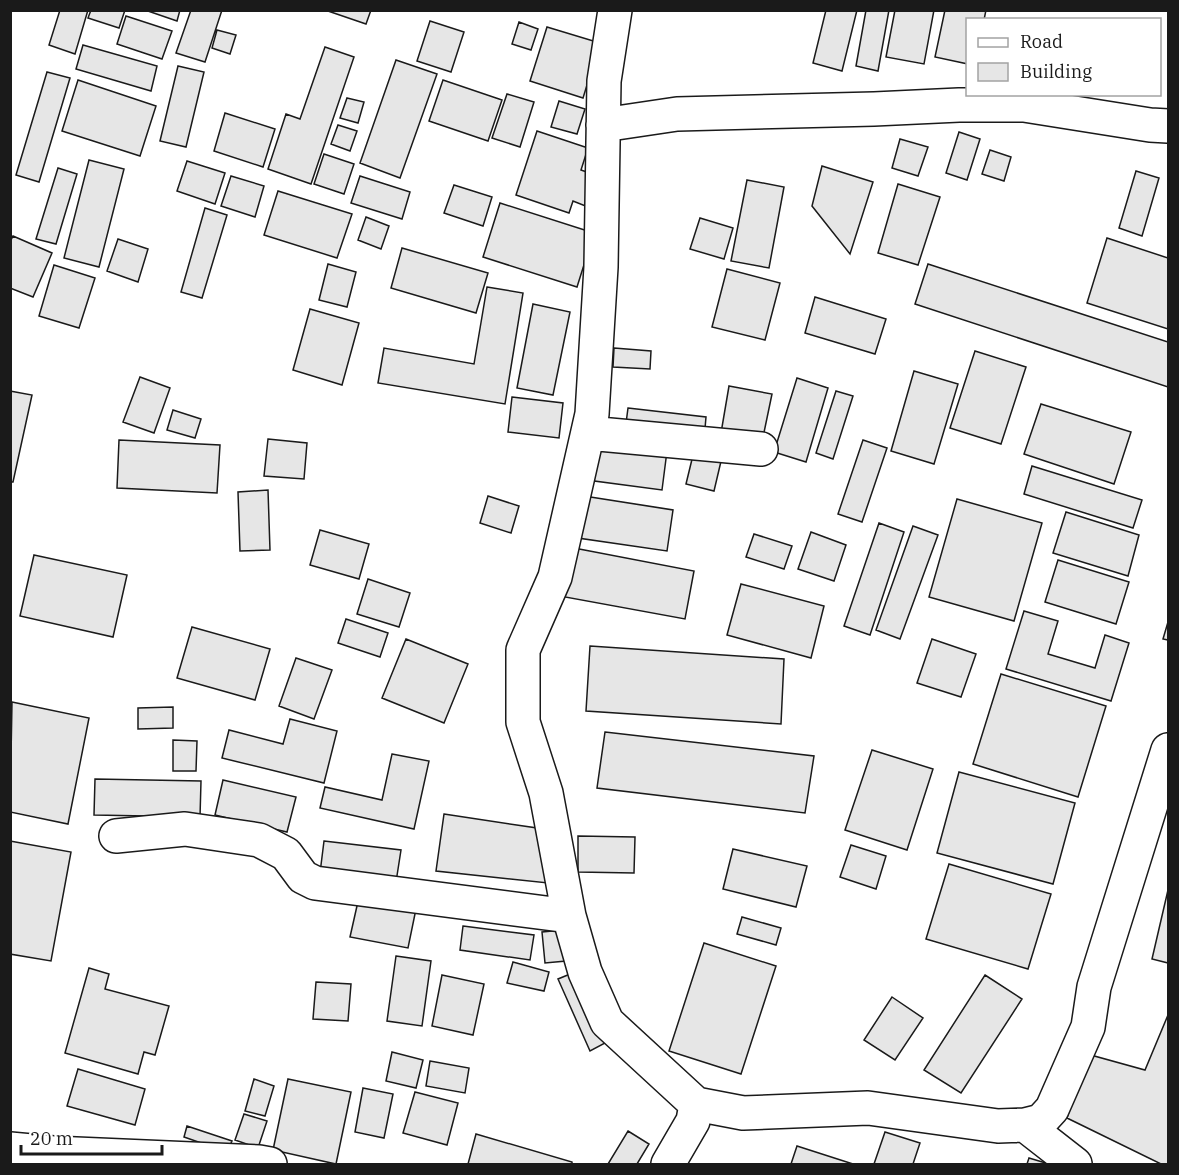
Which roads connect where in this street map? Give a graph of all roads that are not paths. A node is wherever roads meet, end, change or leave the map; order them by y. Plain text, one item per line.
1 (615, 10) edge
2 (603, 126) junction
3 (1168, 126) edge
4 (588, 433) junction
5 (761, 448) dead end
6 (1168, 750) edge
7 (116, 836) dead end
8 (569, 916) junction
9 (696, 1104) junction
10 (1025, 1125) junction
11 (10, 1149) edge
12 (270, 1164) edge
13 (668, 1164) edge
14 (1075, 1164) edge

1 - 2 street
2 - 3 street
2 - 4 street
4 - 5 street
4 - 8 street
6 - 10 street
7 - 8 street
8 - 9 street
9 - 10 street
9 - 13 street
10 - 14 street
11 - 12 street

